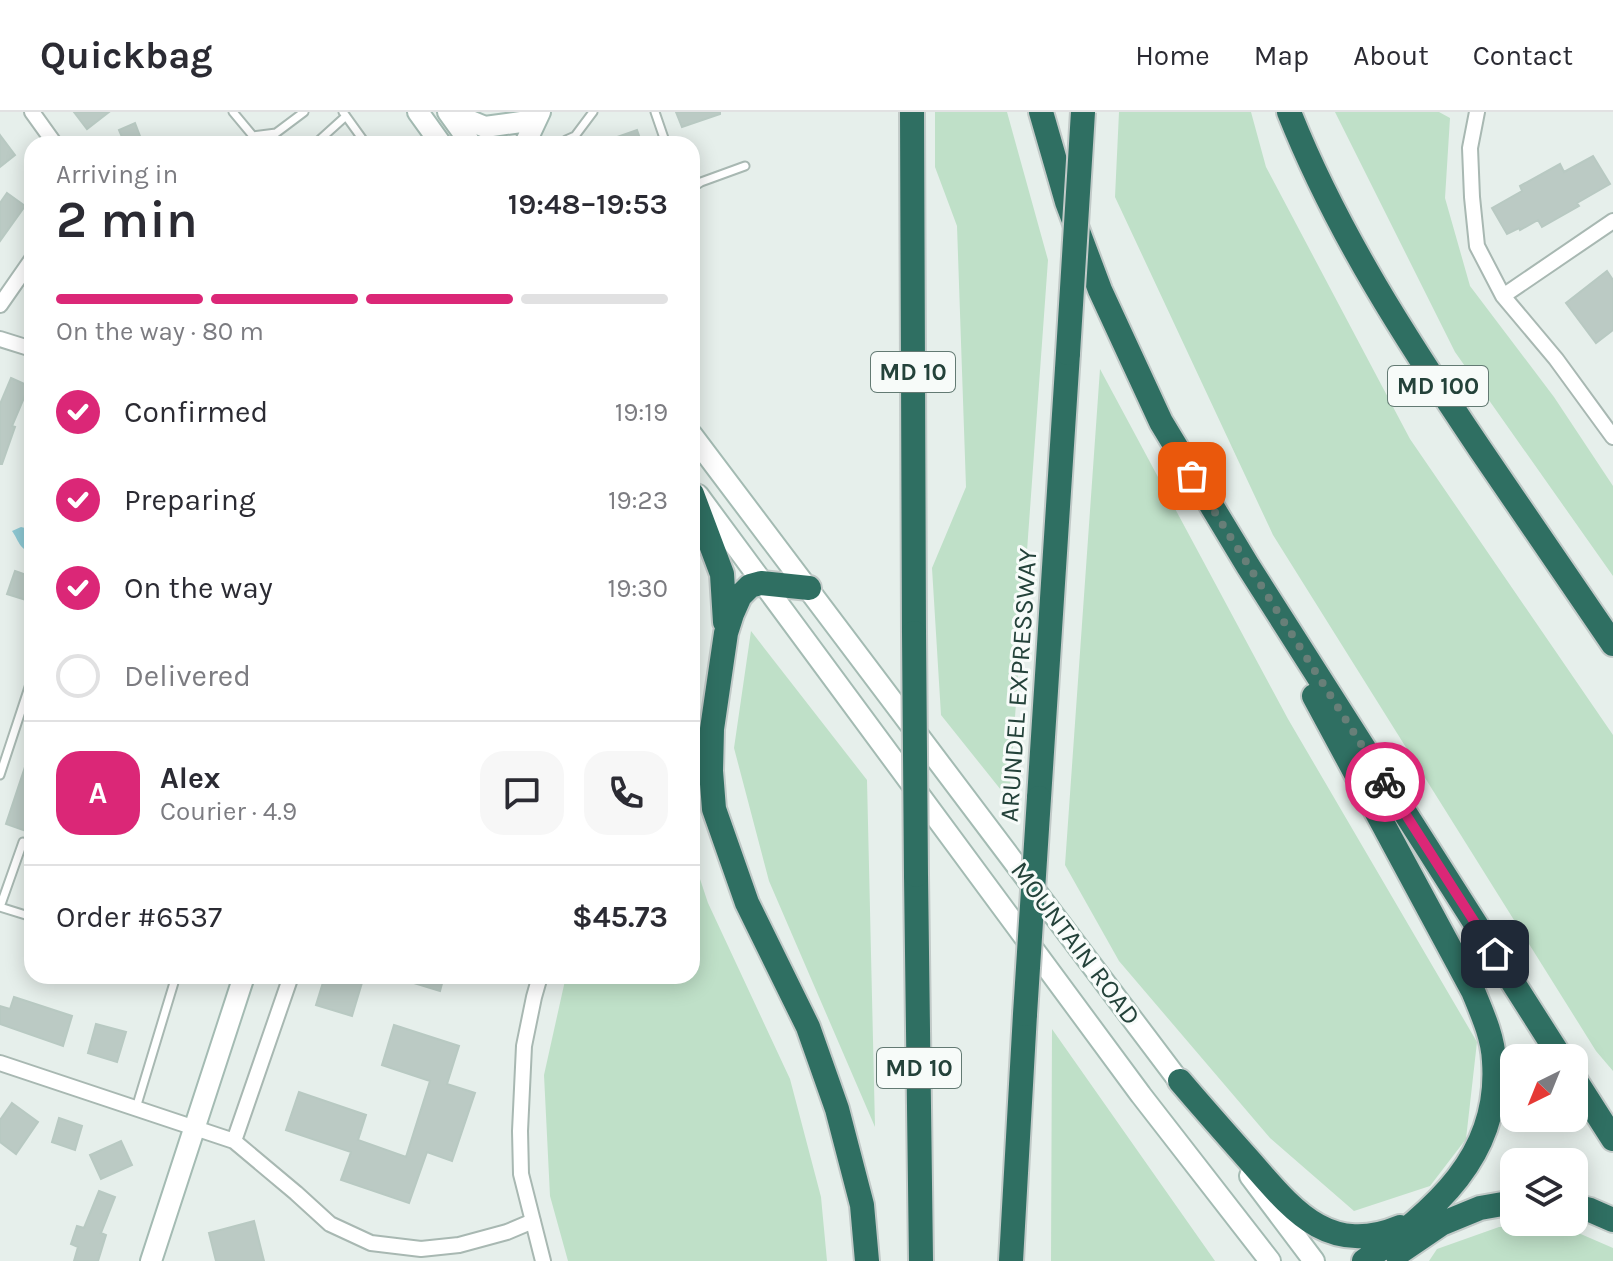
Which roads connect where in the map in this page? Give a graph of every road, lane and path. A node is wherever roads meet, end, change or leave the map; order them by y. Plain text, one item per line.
1 (32, 112) edge
2 (233, 112) edge
3 (304, 112) edge
4 (418, 112) edge
5 (448, 112) edge
6 (593, 112) edge
7 (655, 112) edge
8 (912, 112) edge
9 (1041, 112) edge
10 (1083, 112) edge
11 (1289, 112) edge
12 (1477, 112) edge
13 (344, 114) edge
14 (537, 116) edge
15 (49, 136) edge
16 (323, 136) edge
17 (360, 136) edge
18 (435, 136) edge
19 (465, 136) edge
20 (528, 136) edge
21 (575, 136) edge
22 (663, 136) edge
23 (745, 166) dead end
24 (700, 183) edge
25 (1613, 221) edge
26 (24, 270) edge
27 (1503, 296) junction
28 (0, 305) edge
29 (0, 339) edge
30 (24, 346) edge
31 (1613, 437) edge
32 (700, 445) edge
33 (700, 498) edge
34 (700, 515) edge
35 (1248, 566) junction
36 (761, 583) junction
37 (809, 588) junction
38 (726, 633) junction
39 (1613, 644) edge
40 (24, 702) edge
41 (0, 775) edge
42 (24, 842) edge
43 (0, 907) edge
44 (24, 914) edge
45 (174, 984) edge
46 (234, 984) edge
47 (288, 984) edge
48 (538, 984) edge
49 (1552, 1044) edge
50 (0, 1063) edge
51 (1180, 1081) junction
52 (1588, 1100) edge
53 (136, 1108) junction
54 (195, 1128) junction
55 (1613, 1139) edge
56 (234, 1141) junction
57 (1500, 1204) edge
58 (1588, 1210) edge
59 (1435, 1217) junction
60 (1613, 1220) edge
61 (533, 1221) junction
62 (151, 1261) edge
63 (543, 1261) edge
64 (867, 1261) edge
65 (921, 1261) edge
66 (1011, 1261) edge
67 (1270, 1261) edge
68 (1314, 1261) edge
69 (1364, 1261) edge
70 (1387, 1261) edge
71 (1403, 1261) edge

1 - 15 street
2 - 3 lane
4 - 18 main road
5 - 14 main road
5 - 19 main road
6 - 21 lane
7 - 22 lane
8 - 65 highway, MD 10, bridge
9 - 35 highway
10 - 66 highway, ARUNDEL EXPRESSWAY, bridge
11 - 39 highway, MD 100
12 - 27 street
13 - 16 lane
13 - 17 lane
14 - 20 main road
23 - 24 lane
25 - 27 street
26 - 28 street
27 - 31 street
29 - 30 street
32 - 37 main road, MOUNTAIN ROAD
33 - 36 main road, MOUNTAIN ROAD
34 - 38 highway
35 - 49 highway
35 - 59 highway
36 - 37 highway
36 - 38 highway
36 - 67 main road, MOUNTAIN ROAD
37 - 51 main road, MOUNTAIN ROAD
38 - 64 highway
40 - 41 lane
42 - 43 lane
43 - 44 lane
45 - 53 lane
46 - 54 main road
47 - 56 street
48 - 61 street
50 - 53 street
51 - 59 highway
51 - 68 main road, MOUNTAIN ROAD
52 - 55 highway
53 - 54 street
54 - 56 street
54 - 62 main road
56 - 61 street
57 - 59 highway
58 - 60 highway
59 - 69 highway
59 - 70 highway
59 - 71 highway
61 - 63 street

